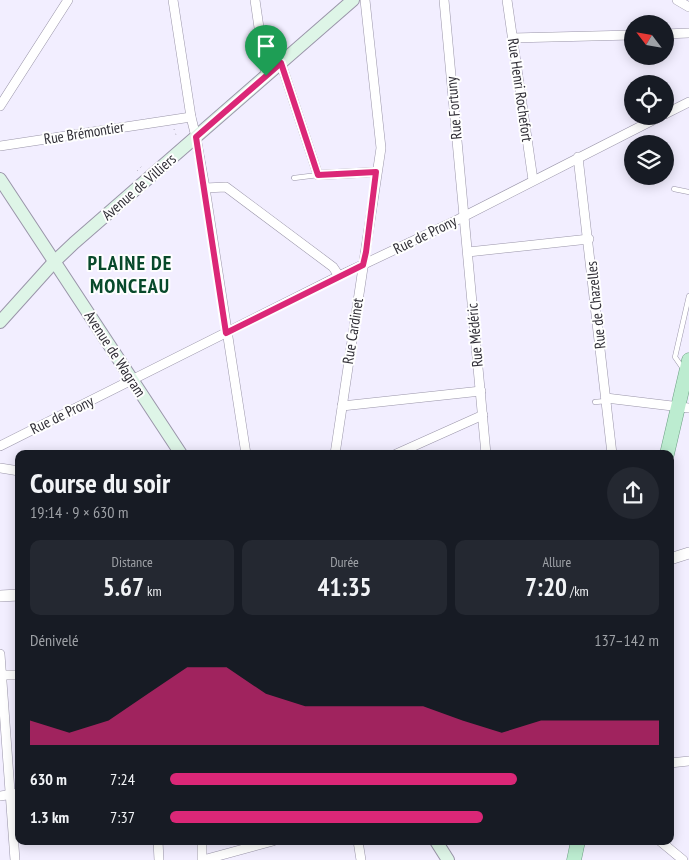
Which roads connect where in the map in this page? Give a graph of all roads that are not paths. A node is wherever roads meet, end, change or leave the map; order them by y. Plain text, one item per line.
1 (68, 0) edge
2 (173, 0) edge
3 (254, 0) edge
4 (353, 0) edge
5 (365, 0) edge
6 (444, 0) edge
7 (507, 0) edge
8 (677, 0) edge
9 (689, 7) edge
10 (689, 33) edge
11 (624, 34) edge
12 (674, 34) edge
13 (512, 38) junction
14 (281, 63) junction
15 (266, 76) junction
16 (689, 102) edge
17 (0, 106) edge
18 (674, 110) edge
19 (191, 117) junction
20 (643, 125) edge
21 (196, 137) junction
22 (0, 146) edge
23 (578, 157) junction
24 (376, 172) junction
25 (318, 175) junction
26 (294, 178) dead end
27 (0, 179) edge
28 (532, 180) junction
29 (205, 188) junction
30 (674, 189) dead end
31 (689, 192) edge
32 (464, 216) junction
33 (589, 239) junction
34 (468, 252) junction
35 (54, 262) junction
36 (363, 265) junction
37 (339, 276) junction
38 (689, 296) edge
39 (0, 322) edge
40 (226, 333) junction
41 (688, 367) edge
42 (132, 380) junction
43 (480, 391) junction
44 (607, 400) junction
45 (595, 402) dead end
46 (342, 406) junction
47 (684, 407) edge
48 (483, 415) junction
49 (0, 446) edge
50 (178, 450) edge
51 (245, 450) edge
52 (336, 450) edge
53 (405, 450) edge
54 (486, 450) edge
55 (612, 450) edge
56 (668, 450) edge
57 (0, 468) edge
58 (15, 470) edge
59 (689, 552) edge
60 (674, 558) edge
61 (15, 595) edge
62 (0, 596) edge
63 (0, 654) edge
64 (2, 675) junction
65 (15, 675) edge
66 (4, 753) edge
67 (689, 761) edge
68 (674, 763) edge
69 (15, 793) edge
70 (0, 796) edge
71 (158, 845) edge
72 (202, 845) edge
73 (258, 845) edge
74 (359, 845) edge
75 (439, 845) edge
76 (577, 845) edge
77 (665, 845) edge
78 (15, 860) edge
79 (159, 860) edge
80 (203, 860) edge
81 (361, 860) edge
82 (448, 860) edge
83 (574, 860) edge
84 (683, 860) edge

1 - 17 street
2 - 19 street
3 - 15 street
4 - 14 main road, Avenue de Villiers
5 - 24 street, Rue Cardinet
6 - 32 street, Rue Fortuny
7 - 13 street, Rue Henri Rochefort
8 - 9 street
10 - 12 street
11 - 13 street
13 - 28 street, Rue Henri Rochefort
14 - 15 main road, Avenue de Villiers
14 - 25 street
15 - 21 main road, Avenue de Villiers
16 - 18 street
19 - 21 street
19 - 22 street, Rue Brémontier
20 - 23 street, Rue de Prony
21 - 29 street
21 - 35 main road, Avenue de Villiers
23 - 28 street, Rue de Prony
23 - 33 street, Rue de Chazelles
24 - 25 street
24 - 36 street, Rue Cardinet
25 - 26 lane
27 - 35 main road, Avenue de Wagram
28 - 32 street, Rue de Prony
29 - 37 street
29 - 40 street
30 - 31 lane
32 - 34 street, Rue Médéric
32 - 36 street, Rue de Prony
33 - 34 street
33 - 44 street, Rue de Chazelles
34 - 43 street, Rue Médéric
35 - 39 main road, Avenue de Villiers
35 - 42 main road, Avenue de Wagram
36 - 37 street, Rue de Prony
36 - 46 street, Rue Cardinet
37 - 40 street, Rue de Prony
38 - 41 lane
40 - 42 street, Rue de Prony
40 - 51 street
41 - 47 main road
42 - 49 street, Rue de Prony
42 - 50 main road, Avenue de Wagram
43 - 46 street
43 - 48 street, Rue Médéric
44 - 45 lane
44 - 47 street
44 - 55 street, Rue de Chazelles
46 - 52 street, Rue Cardinet
47 - 56 main road
48 - 53 street
48 - 54 street, Rue Médéric
57 - 58 street
59 - 60 street
61 - 62 street
63 - 64 street
64 - 65 street
64 - 66 street
66 - 69 street
67 - 68 street
69 - 70 street
69 - 78 street
71 - 79 street
72 - 80 street
73 - 80 street
74 - 81 street
75 - 82 main road
76 - 83 main road
77 - 84 street

